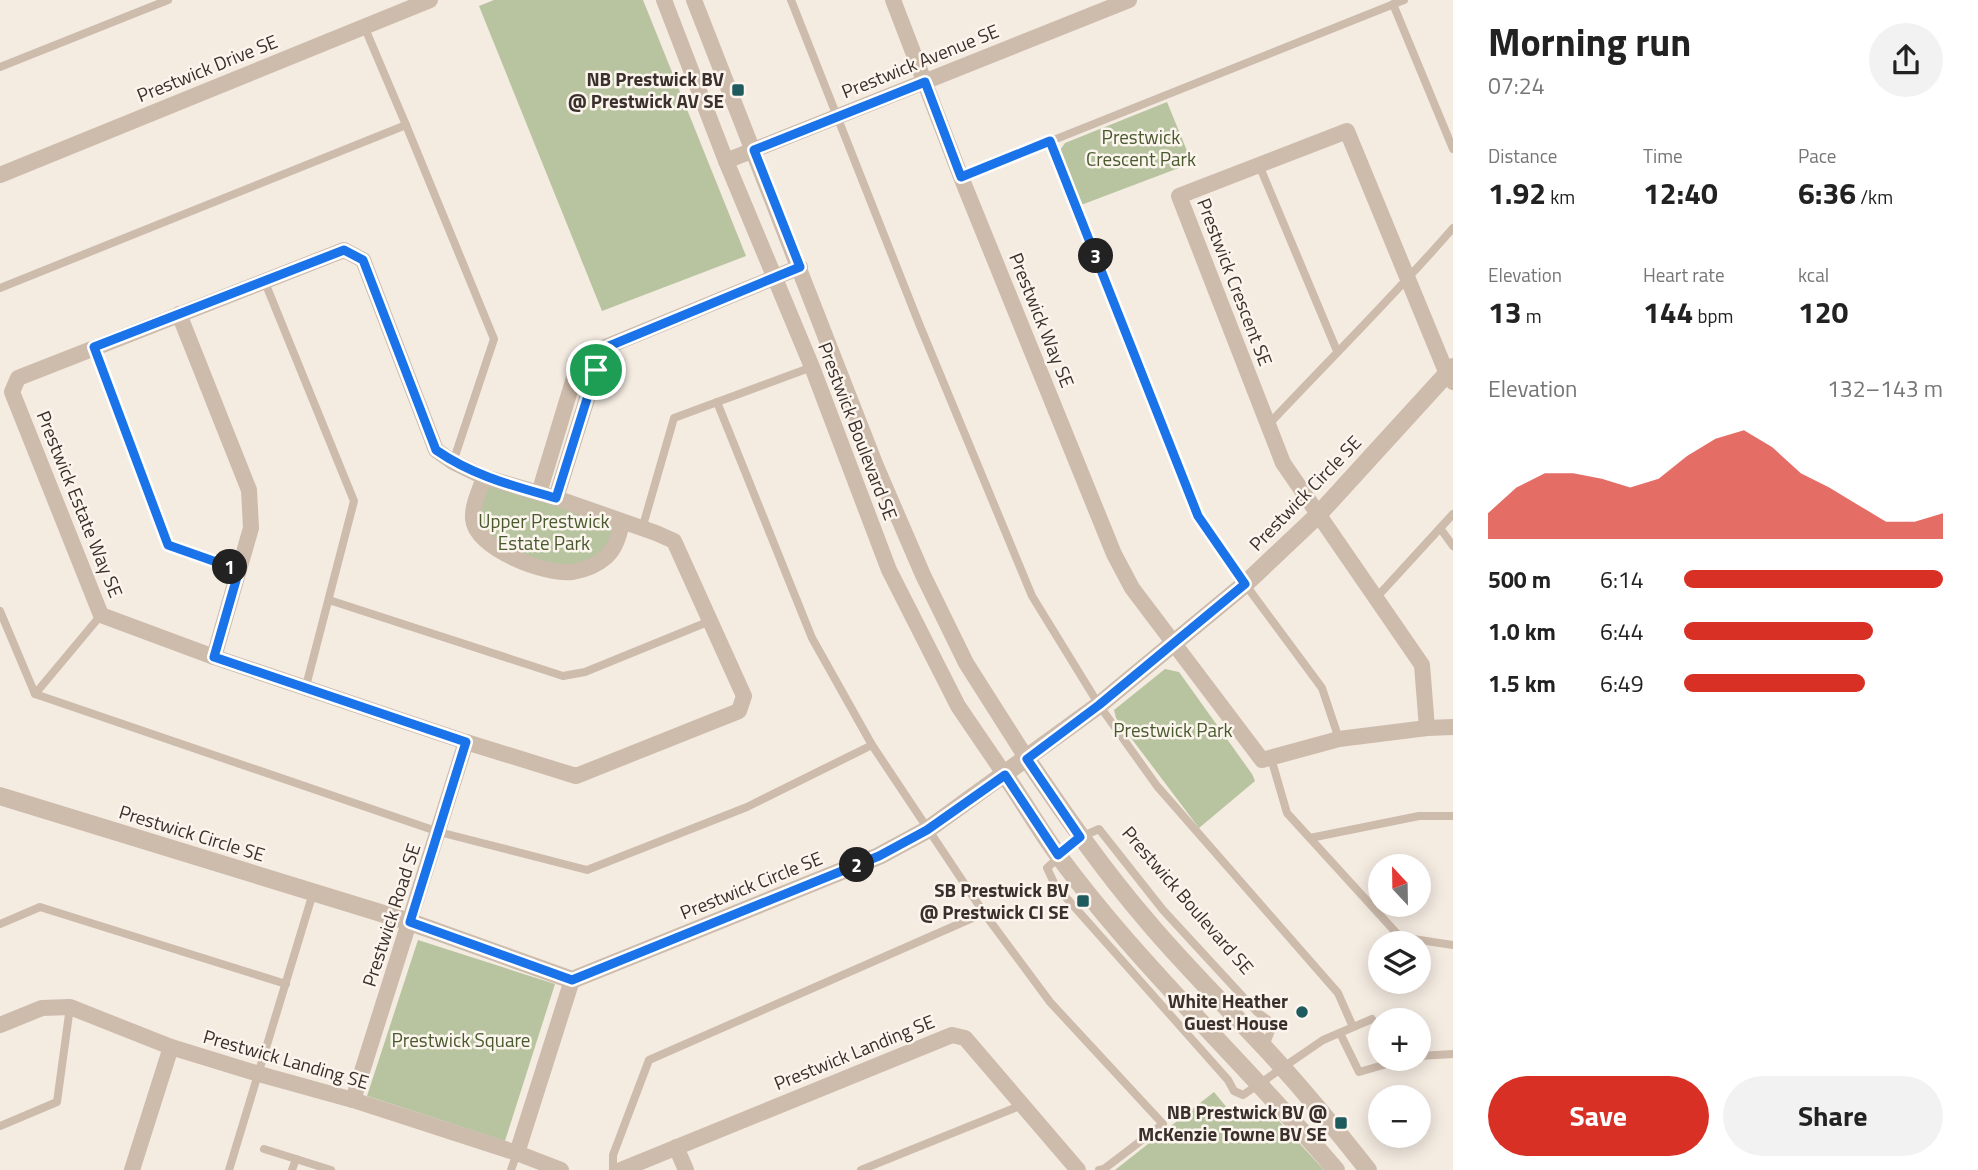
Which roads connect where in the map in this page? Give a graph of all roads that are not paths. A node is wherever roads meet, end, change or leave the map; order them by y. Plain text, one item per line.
1 (168, 0) edge
2 (430, 0) edge
3 (664, 0) edge
4 (694, 0) edge
5 (791, 0) edge
6 (893, 0) edge
7 (1129, 0) edge
8 (1404, 0) edge
9 (1393, 4) junction
10 (364, 26) junction
11 (0, 67) edge
12 (925, 82) junction
13 (839, 116) junction
14 (406, 125) junction
15 (1050, 141) junction
16 (1453, 149) edge
17 (754, 150) junction
18 (726, 161) junction
19 (1259, 165) junction
20 (0, 175) edge
21 (961, 177) junction
22 (1453, 228) edge
23 (800, 267) junction
24 (775, 279) junction
25 (264, 280) junction
26 (1407, 281) junction
27 (0, 288) edge
28 (179, 314) junction
29 (94, 347) junction
30 (597, 351) junction
31 (1337, 351) junction
32 (812, 367) junction
33 (1451, 374) edge
34 (717, 402) junction
35 (1268, 425) junction
36 (453, 462) junction
37 (484, 477) junction
38 (540, 493) junction
39 (556, 498) junction
40 (1453, 514) edge
41 (1317, 516) junction
42 (622, 523) junction
43 (642, 528) junction
44 (1440, 528) junction
45 (1453, 547) edge
46 (239, 570) junction
47 (1245, 584) junction
48 (1376, 598) junction
49 (328, 600) junction
50 (0, 611) edge
51 (101, 615) junction
52 (710, 621) junction
53 (1173, 645) junction
54 (214, 657) junction
55 (306, 687) junction
56 (35, 694) junction
57 (1099, 705) junction
58 (1453, 727) edge
59 (1427, 728) junction
60 (1339, 739) junction
61 (466, 742) junction
62 (872, 745) junction
63 (1272, 758) junction
64 (1027, 759) junction
65 (1005, 775) junction
66 (0, 796) edge
67 (1453, 816) edge
68 (927, 830) junction
69 (439, 831) junction
70 (1080, 837) junction
71 (1310, 838) junction
72 (1058, 855) junction
73 (313, 892) junction
74 (984, 913) junction
75 (410, 922) junction
76 (0, 924) edge
77 (1453, 945) edge
78 (572, 980) junction
79 (286, 984) junction
80 (71, 1007) junction
81 (1368, 1021) edge
82 (0, 1025) edge
83 (1353, 1027) junction
84 (1340, 1032) junction
85 (171, 1047) junction
86 (1453, 1054) edge
87 (1431, 1055) edge
88 (1282, 1067) junction
89 (1368, 1069) edge
90 (259, 1074) junction
91 (1259, 1084) junction
92 (353, 1100) junction
93 (1022, 1105) junction
94 (0, 1126) edge
95 (676, 1147) junction
96 (264, 1149) dead end
97 (517, 1153) junction
98 (296, 1159) junction
99 (132, 1170) edge
100 (229, 1170) edge
101 (292, 1170) edge
102 (331, 1170) edge
103 (511, 1170) edge
104 (561, 1170) edge
105 (613, 1170) edge
106 (621, 1170) edge
107 (686, 1170) edge
108 (861, 1170) edge
109 (1078, 1170) edge
110 (1099, 1170) edge
111 (1336, 1170) edge
112 (1368, 1170) edge

1 - 11 lane
2 - 10 street, Prestwick Drive SE
3 - 18 street, Prestwick Boulevard SE
4 - 17 street, Prestwick Boulevard SE
5 - 13 lane
6 - 12 street, Prestwick Way SE
7 - 12 street, Prestwick Avenue SE
8 - 9 lane
9 - 15 lane
9 - 16 lane
10 - 14 lane
10 - 20 street, Prestwick Drive SE
12 - 13 street, Prestwick Avenue SE
12 - 21 street, Prestwick Way SE
13 - 17 street, Prestwick Avenue SE
13 - 57 lane
14 - 27 lane
14 - 36 lane
15 - 21 lane
15 - 47 lane
17 - 18 street, Prestwick Avenue SE
17 - 23 street, Prestwick Boulevard SE
18 - 24 street, Prestwick Boulevard SE
19 - 26 street, Prestwick Crescent SE
19 - 31 lane
19 - 35 street, Prestwick Crescent SE
21 - 53 street, Prestwick Way SE
22 - 26 lane
23 - 24 street
23 - 64 street, Prestwick Boulevard SE
24 - 30 street
24 - 32 street, Prestwick Boulevard SE
25 - 28 street, Prestwick Estate Way SE
25 - 36 street, Prestwick Estate Way SE
25 - 49 lane
26 - 31 lane
26 - 33 street, Prestwick Crescent SE
28 - 29 street, Prestwick Estate Way SE
28 - 46 street
29 - 46 lane
29 - 51 street, Prestwick Estate Way SE
30 - 38 street
30 - 39 street
31 - 35 lane
32 - 34 lane
32 - 65 street, Prestwick Boulevard SE
33 - 41 street, Prestwick Circle SE
34 - 43 lane
34 - 62 lane
35 - 41 street, Prestwick Crescent SE
36 - 37 street, Prestwick Estate Way SE
37 - 38 street, Prestwick Estate Way SE
37 - 42 street
38 - 39 street, Prestwick Estate Way SE
39 - 42 street, Prestwick Estate Way SE
40 - 44 lane
41 - 47 street, Prestwick Circle SE
41 - 48 street, Prestwick Crescent SE
42 - 43 street, Prestwick Estate Way SE
43 - 52 street, Prestwick Estate Way SE
44 - 45 lane
44 - 48 lane
46 - 54 street
47 - 53 street, Prestwick Circle SE
47 - 60 lane
48 - 59 street, Prestwick Crescent SE
49 - 52 lane
49 - 55 lane
50 - 56 lane
51 - 54 street, Prestwick Estate Way SE
51 - 56 lane
52 - 61 street, Prestwick Estate Way SE
53 - 57 street, Prestwick Circle SE
53 - 63 street, Prestwick Way SE
54 - 55 street, Prestwick Estate Way SE
55 - 61 street, Prestwick Estate Way SE
56 - 69 lane
57 - 64 street, Prestwick Circle SE
57 - 83 lane
58 - 59 street
59 - 60 street
60 - 63 street
61 - 69 street, Prestwick Road SE
62 - 68 lane
62 - 69 lane
63 - 71 lane
64 - 65 street, Prestwick Circle SE
64 - 70 street, Prestwick Boulevard SE
65 - 68 street, Prestwick Circle SE
65 - 72 street, Prestwick Boulevard SE
66 - 73 street, Prestwick Circle SE
67 - 71 lane
68 - 74 lane
68 - 78 street, Prestwick Circle SE
69 - 75 street, Prestwick Road SE
70 - 72 lane
70 - 88 street, Prestwick Boulevard SE
71 - 77 lane
72 - 91 street, Prestwick Boulevard SE
73 - 75 street, Prestwick Circle SE
73 - 79 lane
74 - 105 lane
74 - 110 lane
75 - 78 street, Prestwick Circle SE
75 - 92 street, Prestwick Road SE
76 - 79 lane
78 - 97 street
79 - 90 lane
80 - 82 street, Prestwick Landing SE
80 - 85 street, Prestwick Landing SE
80 - 94 lane
81 - 83 lane
83 - 84 lane
84 - 88 lane
84 - 89 lane
85 - 90 street, Prestwick Landing SE
85 - 99 street
86 - 87 lane
88 - 91 lane
88 - 112 street, Prestwick Boulevard SE
90 - 92 street, Prestwick Landing SE
90 - 100 lane
91 - 111 street, Prestwick Boulevard SE
92 - 97 street, Prestwick Landing SE
93 - 95 street, Prestwick Landing SE
93 - 108 lane
93 - 109 street, Prestwick Landing SE
95 - 106 street, Prestwick Landing SE
95 - 107 street
96 - 98 lane
97 - 103 lane
97 - 104 street, Prestwick Landing SE
98 - 101 lane
98 - 102 lane

